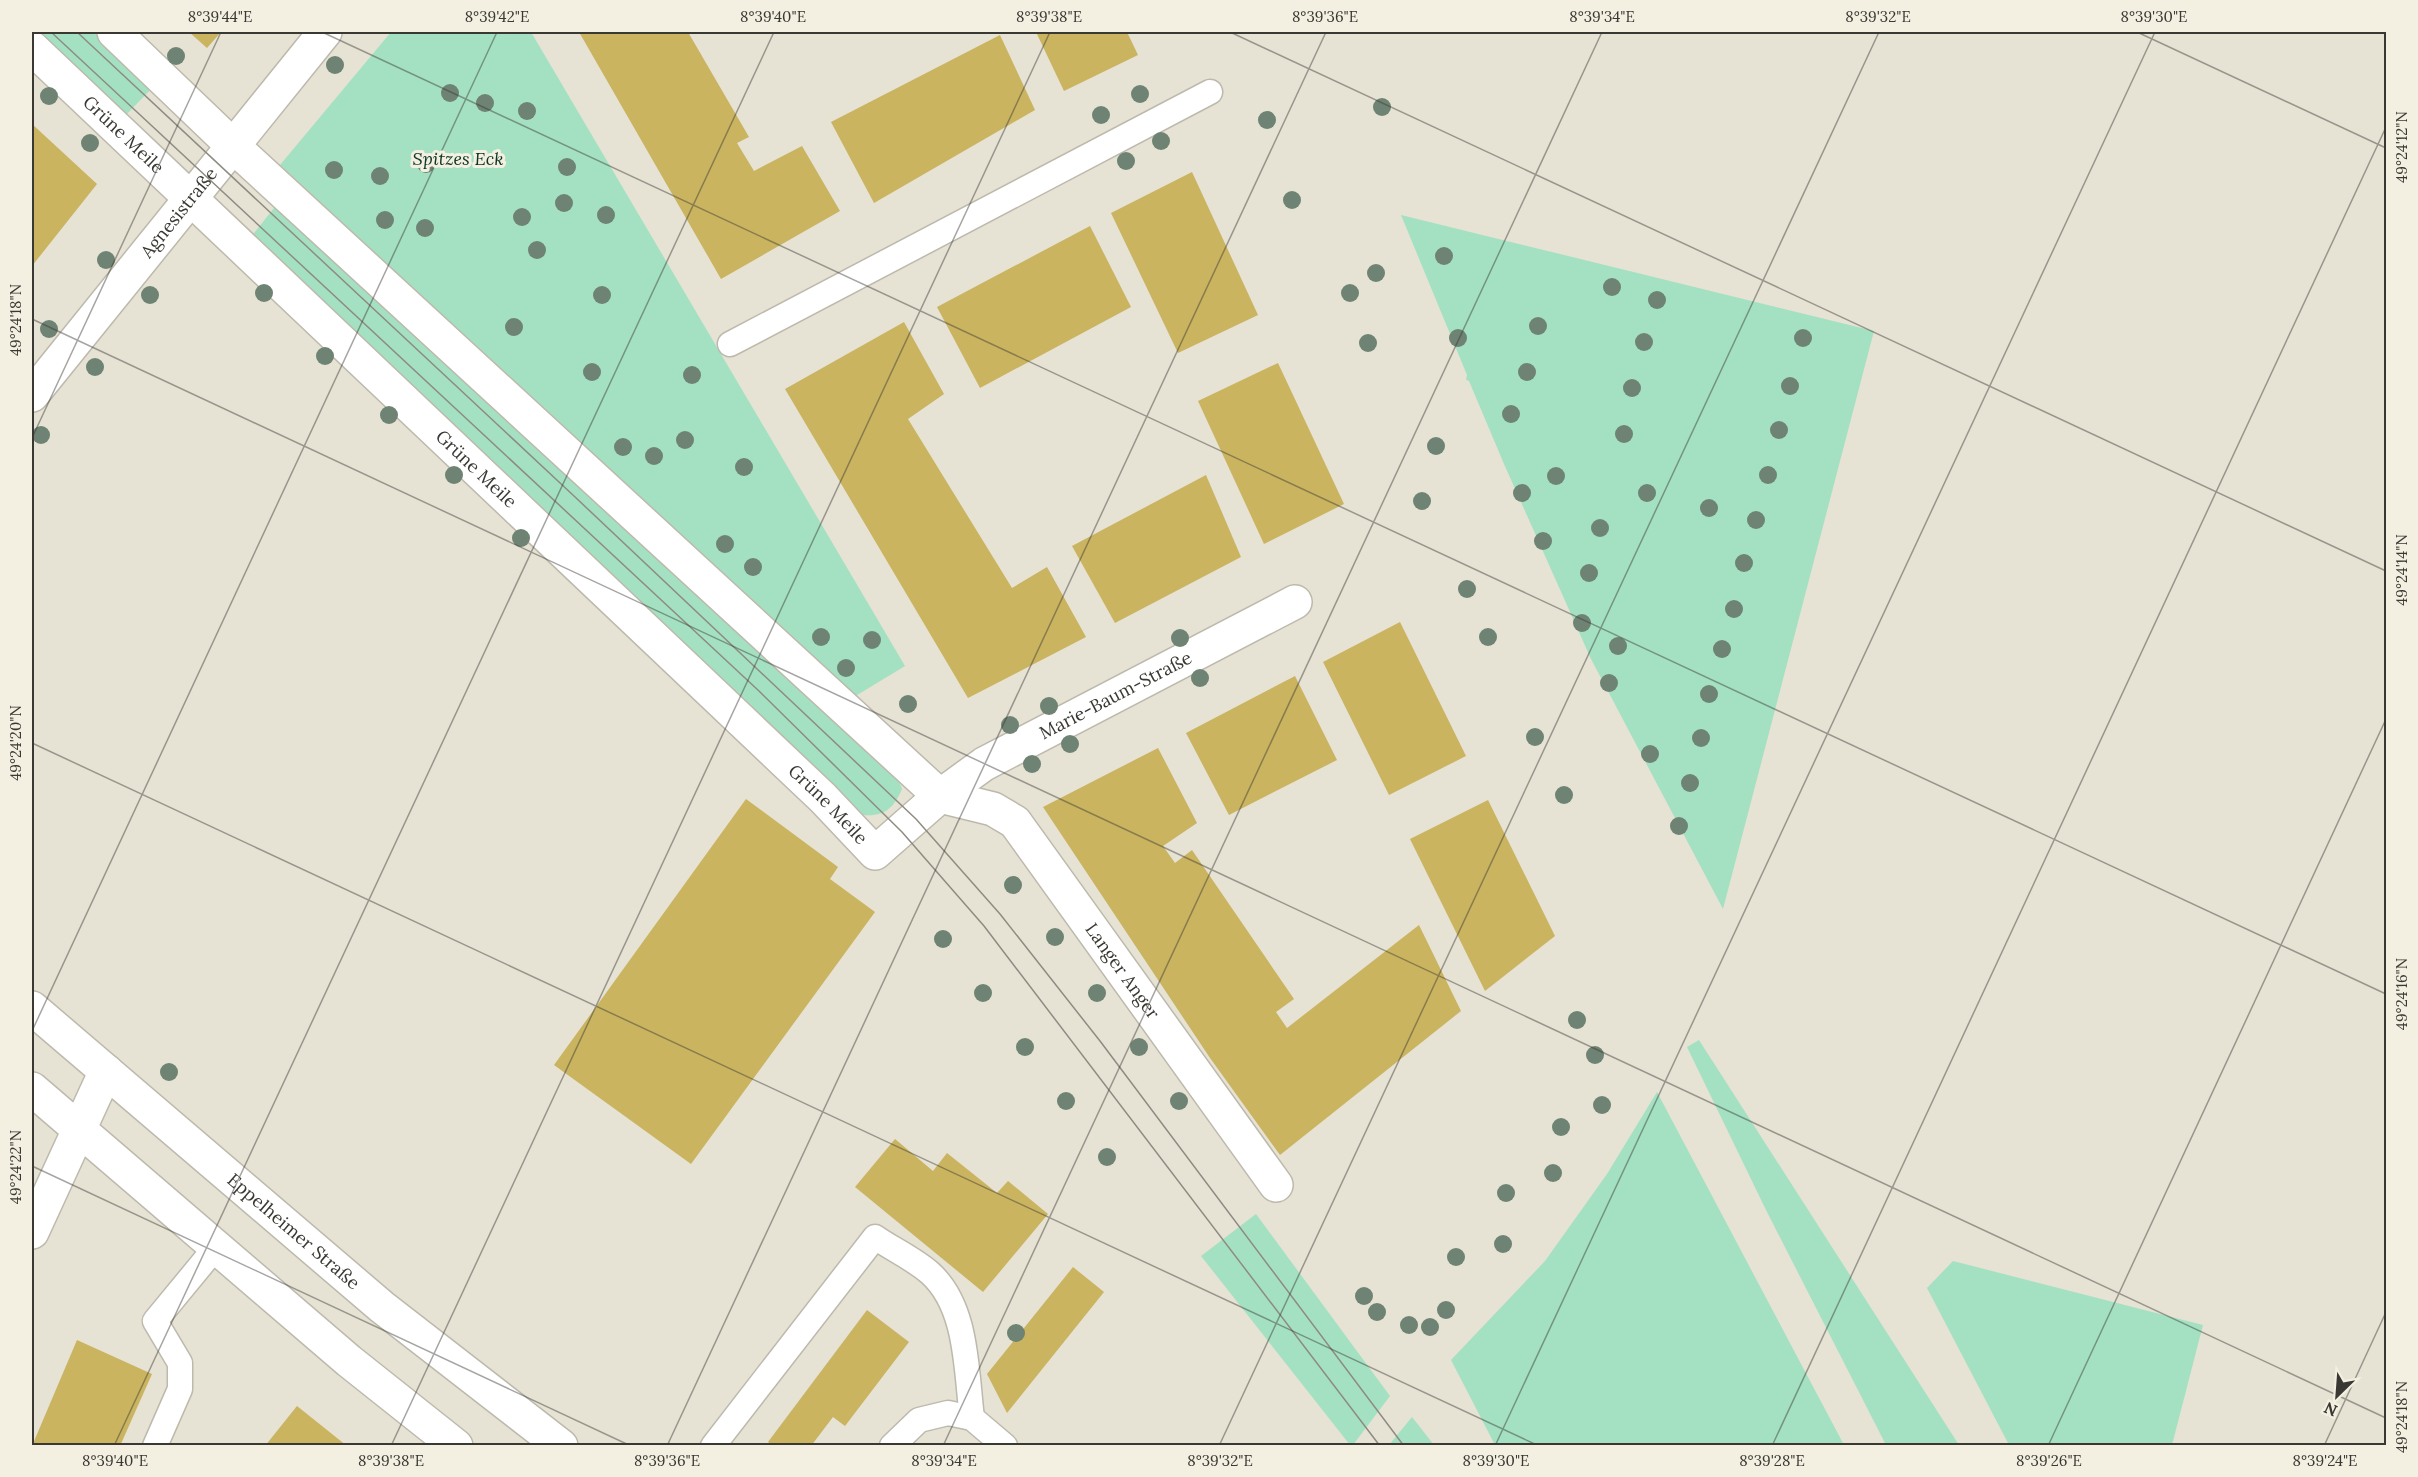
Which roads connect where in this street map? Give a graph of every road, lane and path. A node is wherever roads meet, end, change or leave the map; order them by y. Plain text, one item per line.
1 (114, 32) edge
2 (325, 32) edge
3 (32, 48) edge
4 (1210, 92) dead end
5 (232, 145) junction
6 (189, 198) junction
7 (730, 344) dead end
8 (32, 395) edge
9 (1295, 602) dead end
10 (940, 796) junction
11 (32, 1008) edge
12 (106, 1071) junction
13 (32, 1089) edge
14 (78, 1130) junction
15 (1276, 1185) dead end
16 (32, 1232) edge
17 (216, 1247) junction
18 (972, 1418) junction
19 (155, 1446) edge
20 (456, 1446) edge
21 (561, 1446) edge
22 (713, 1446) edge
23 (892, 1446) edge
24 (1005, 1446) edge

1 - 5 street
2 - 5 street, Agnesistraße
3 - 6 street, Grüne Meile
4 - 7 lane
5 - 6 street, Agnesistraße
5 - 10 street
6 - 8 street, Agnesistraße
6 - 10 street, Grüne Meile
9 - 10 street, Marie-Baum-Straße
10 - 15 street, Langer Anger
11 - 12 street, Eppelheimer Straße
12 - 14 street
12 - 21 street, Eppelheimer Straße
13 - 14 street
14 - 16 street
14 - 17 street
17 - 19 lane
17 - 20 street
18 - 22 lane
18 - 23 lane
18 - 24 lane

